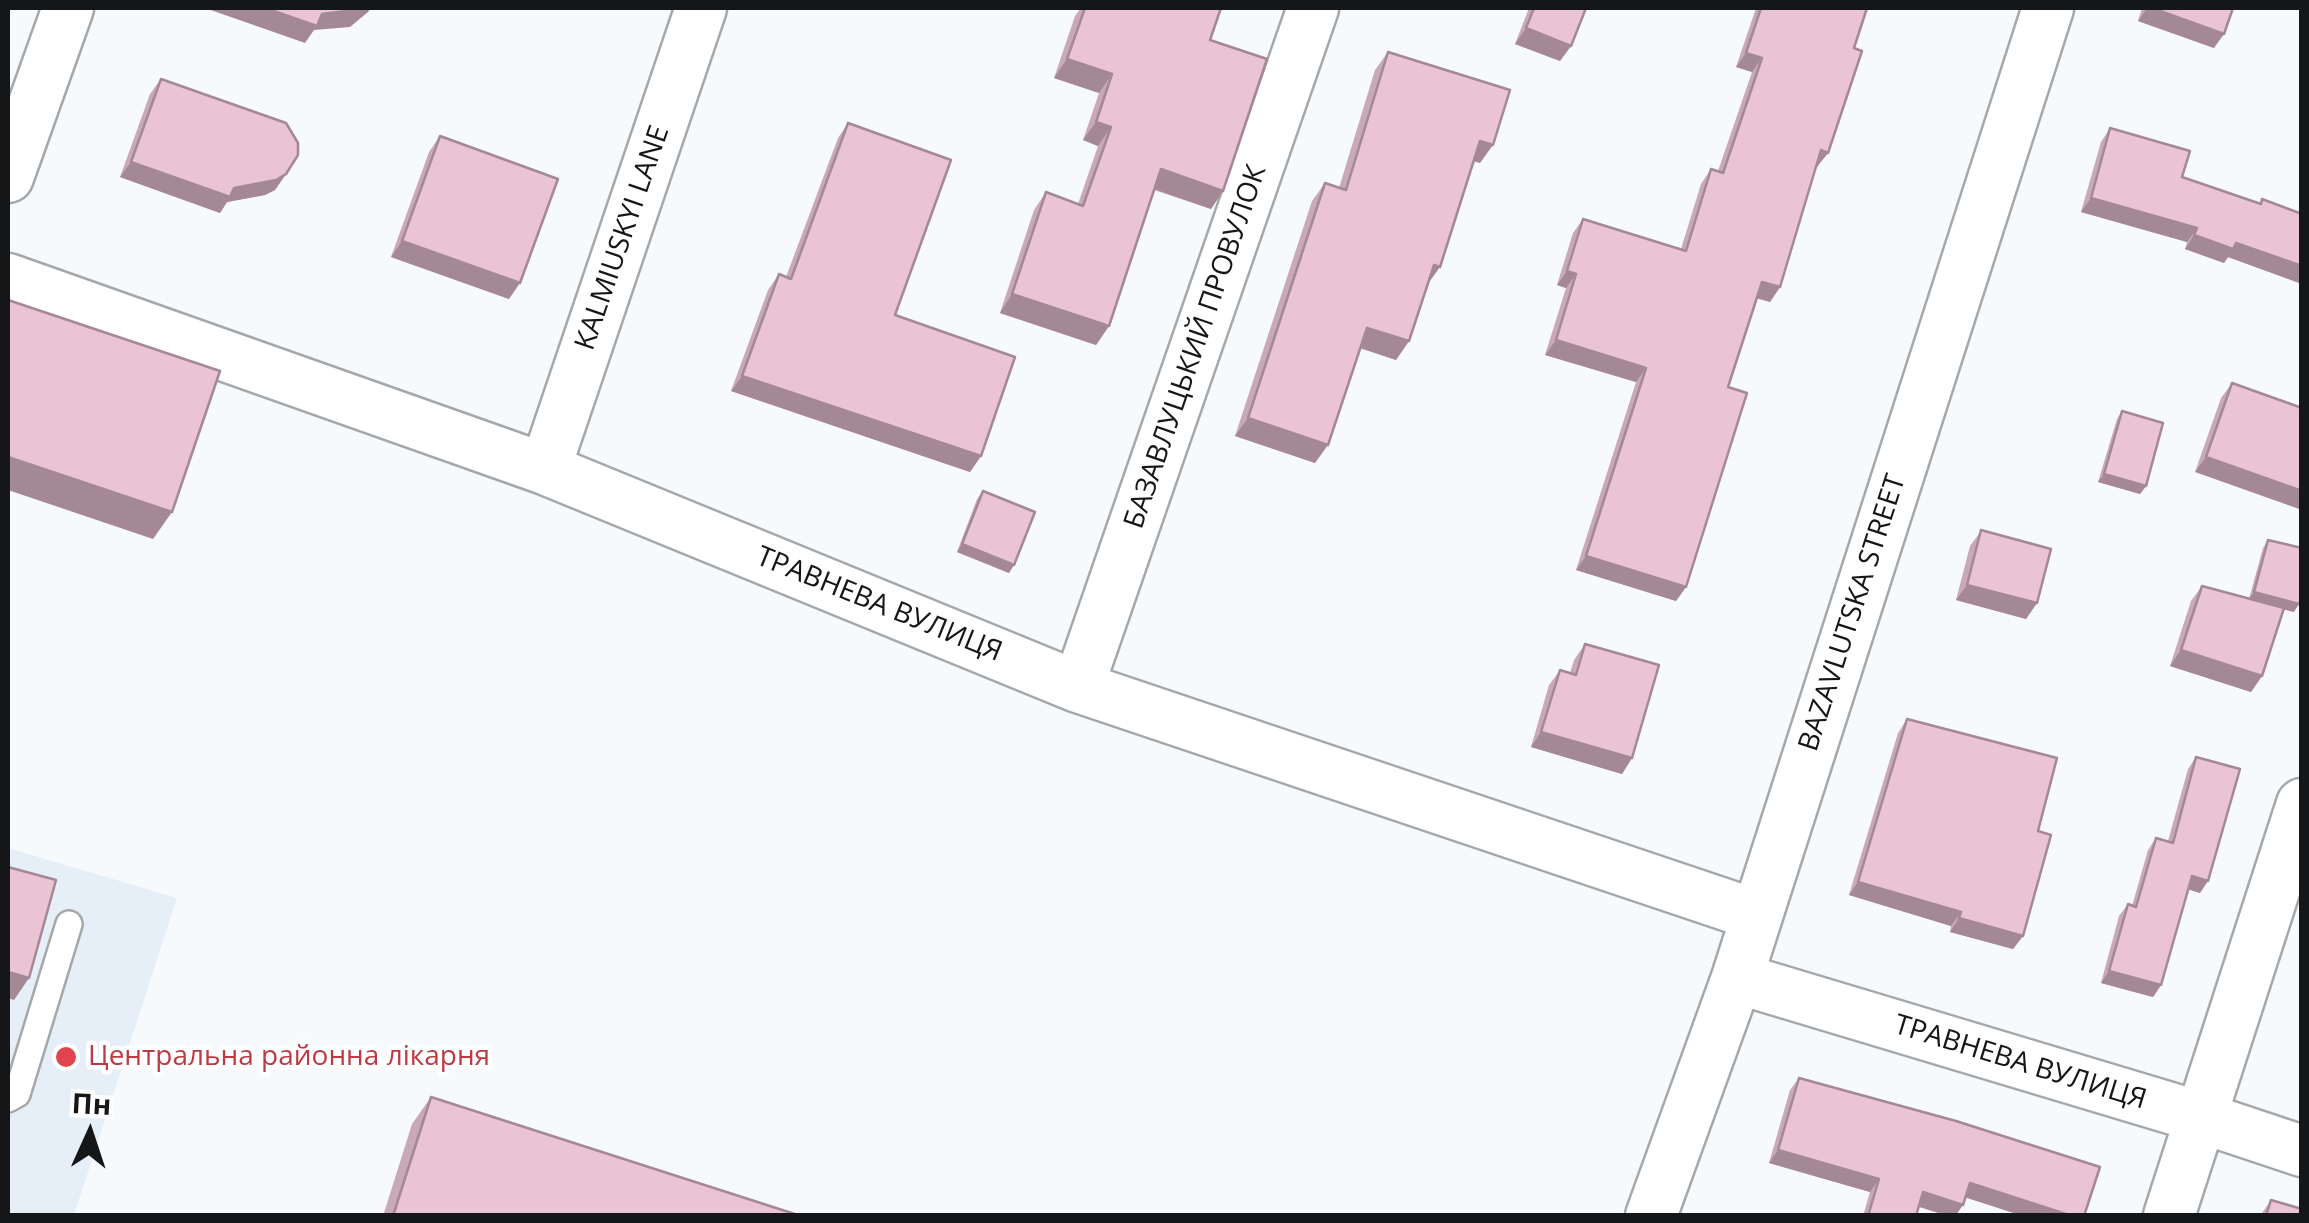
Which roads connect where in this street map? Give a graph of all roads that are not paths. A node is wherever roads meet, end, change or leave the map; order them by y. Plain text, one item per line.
1 (68, 8) edge
2 (701, 8) edge
3 (1314, 8) edge
4 (2048, 8) edge
5 (8, 178) edge
6 (8, 278) edge
7 (545, 468) junction
8 (1078, 687) junction
9 (2302, 804) edge
10 (1756, 915) junction
11 (69, 924) dead end
12 (1738, 978) junction
13 (8, 1098) edge
14 (2200, 1117) junction
15 (2302, 1152) edge
16 (1651, 1216) edge
17 (2168, 1216) edge

1 - 5 street
2 - 7 street, KALMIUSKYI LANE
3 - 8 street, БАЗАВЛУЦЬКИЙ ПРОВУЛОК
4 - 10 street, BAZAVLUTSKA STREET
6 - 7 street, ТРАВНЕВА ВУЛИЦЯ
7 - 8 street, ТРАВНЕВА ВУЛИЦЯ
8 - 10 street, ТРАВНЕВА ВУЛИЦЯ
9 - 14 street
10 - 12 street, BAZAVLUTSKA STREET
11 - 13 lane
12 - 14 street, ТРАВНЕВА ВУЛИЦЯ
12 - 16 street, BAZAVLUTSKA STREET
14 - 15 street, ТРАВНЕВА ВУЛИЦЯ
14 - 17 street

